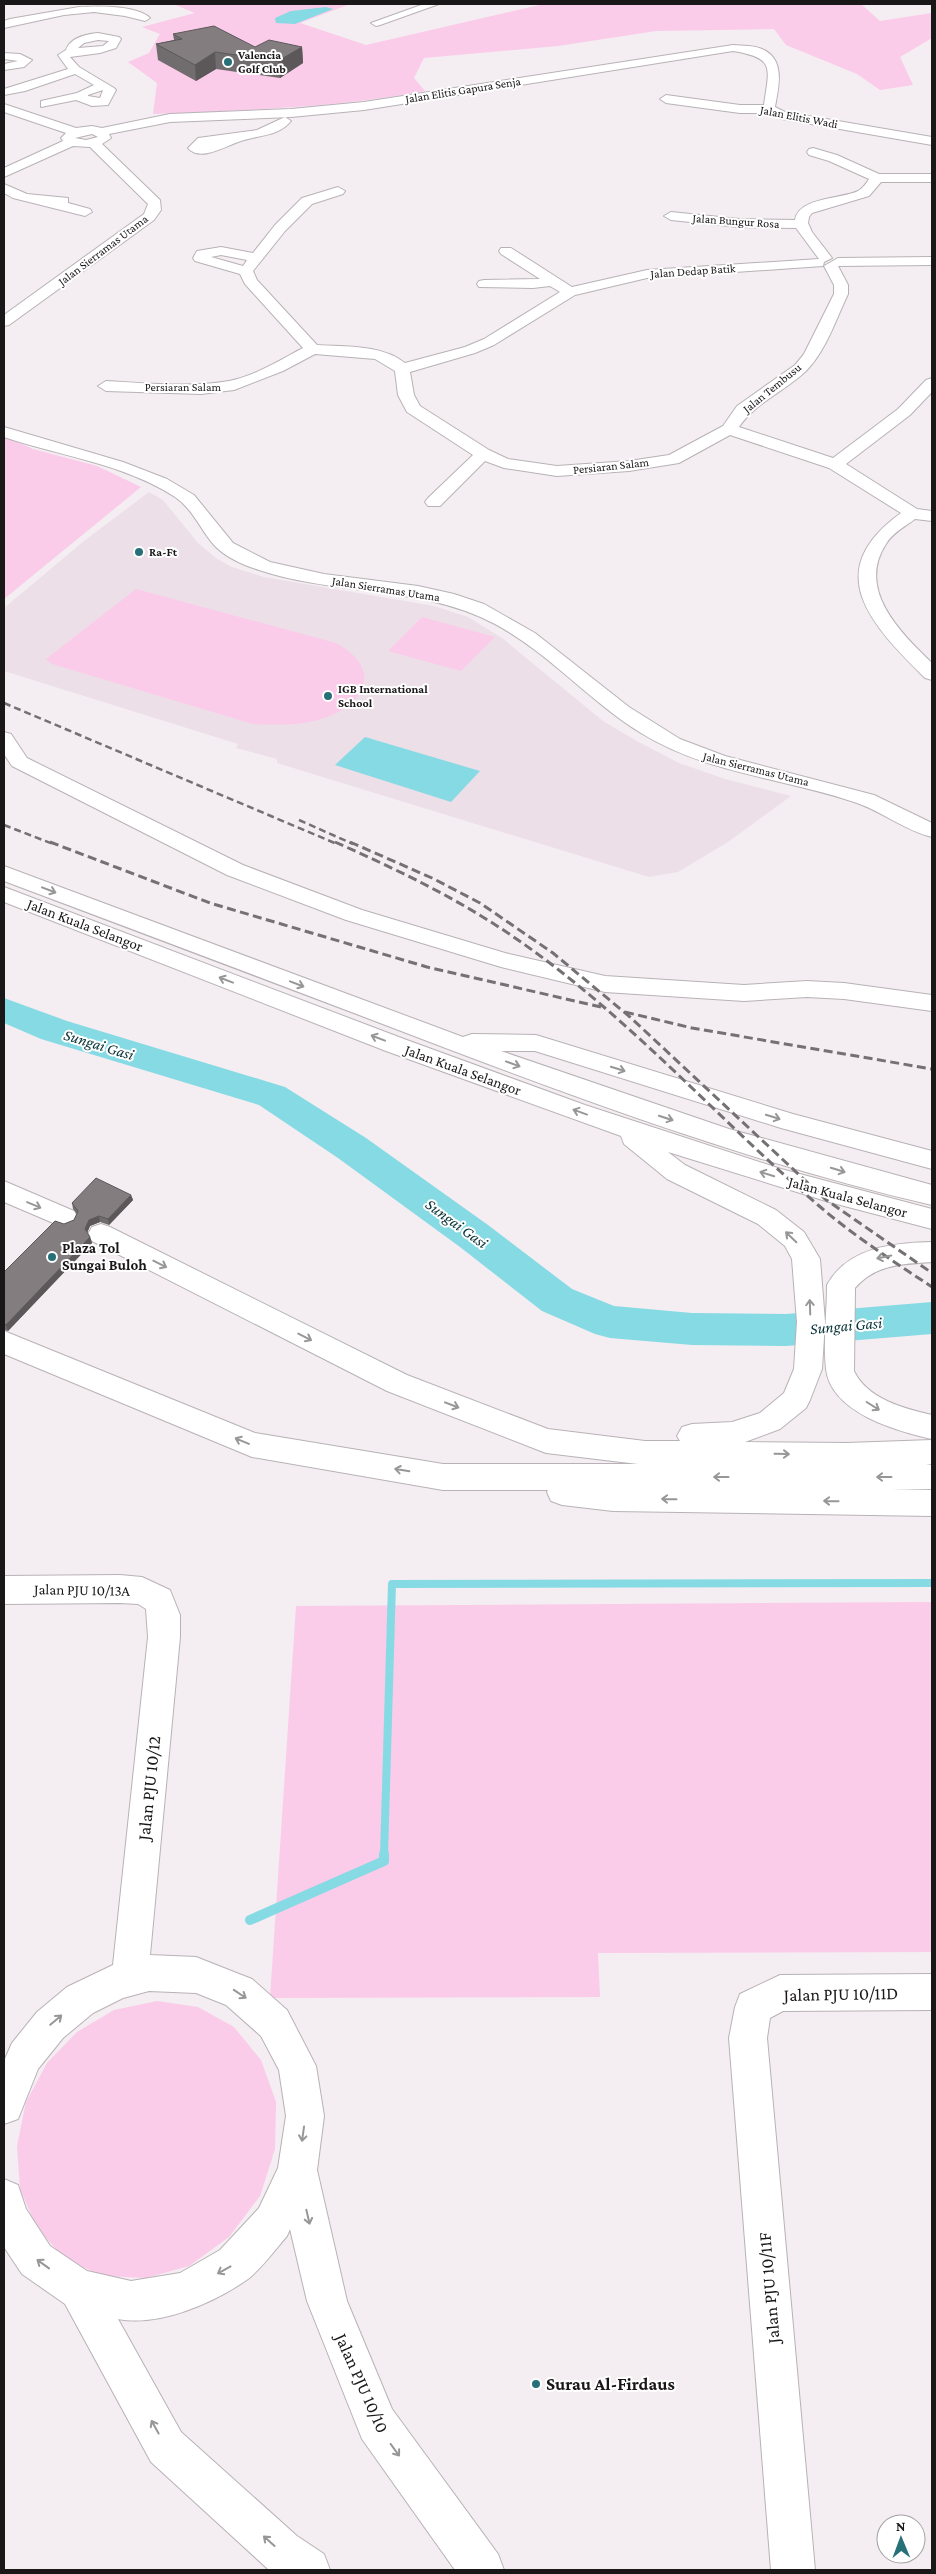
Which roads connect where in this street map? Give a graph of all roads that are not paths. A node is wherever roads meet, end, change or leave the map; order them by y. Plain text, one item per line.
1 (434, 4) edge
2 (145, 18) dead end
3 (7, 21) edge
4 (376, 23) dead end
5 (64, 54) dead end
6 (4, 56) edge
7 (36, 57) dead end
8 (24, 58) junction
9 (4, 67) edge
10 (77, 70) junction
11 (4, 92) edge
12 (666, 99) dead end
13 (45, 104) dead end
14 (4, 108) edge
15 (769, 109) junction
16 (246, 115) junction
17 (285, 121) dead end
18 (73, 137) junction
19 (98, 138) junction
20 (932, 140) edge
21 (813, 152) dead end
22 (4, 173) edge
23 (877, 178) junction
24 (932, 178) edge
25 (4, 188) edge
26 (338, 191) dead end
27 (35, 199) junction
28 (63, 201) dead end
29 (85, 212) dead end
30 (671, 216) dead end
31 (802, 224) junction
32 (506, 251) dead end
33 (256, 258) junction
34 (932, 261) edge
35 (828, 262) junction
36 (246, 271) junction
37 (553, 281) junction
38 (484, 284) dead end
39 (570, 292) junction
40 (12, 297) dead end
41 (30, 304) junction
42 (4, 322) edge
43 (4, 329) edge
44 (312, 349) junction
45 (402, 369) junction
46 (932, 383) edge
47 (106, 386) dead end
48 (729, 429) junction
49 (4, 432) edge
50 (483, 454) junction
51 (835, 464) junction
52 (434, 502) dead end
53 (912, 513) junction
54 (932, 516) edge
55 (932, 674) edge
56 (4, 738) edge
57 (902, 818) junction
58 (932, 831) edge
59 (932, 843) edge
60 (4, 873) edge
61 (4, 894) edge
62 (932, 1003) edge
63 (450, 1041) junction
64 (619, 1126) junction
65 (932, 1160) edge
66 (4, 1191) edge
67 (932, 1195) edge
68 (65, 1218) dead end
69 (932, 1219) edge
70 (100, 1234) dead end
71 (932, 1252) edge
72 (4, 1342) edge
73 (932, 1427) edge
74 (546, 1441) junction
75 (932, 1452) edge
76 (443, 1477) junction
77 (932, 1477) edge
78 (932, 1503) edge
79 (4, 1590) edge
80 (159, 1600) joint
81 (130, 1977) junction
82 (932, 1992) edge
83 (753, 2007) joint
84 (15, 2056) edge
85 (4, 2105) edge
86 (297, 2170) junction
87 (4, 2199) edge
88 (79, 2290) junction
89 (308, 2570) edge
90 (482, 2570) edge
91 (794, 2570) edge

1 - 4 main road
2 - 3 main road
5 - 10 main road
6 - 8 main road
7 - 8 main road
8 - 9 main road
10 - 11 main road
10 - 13 main road
12 - 15 main road, Jalan Elitis Wadi
14 - 18 main road
15 - 16 main road, Jalan Elitis Gapura Senja
15 - 20 main road, Jalan Elitis Wadi
16 - 17 main road
16 - 19 main road, Jalan Elitis Gapura Senja
18 - 19 main road, Jalan Elitis Gapura Senja
18 - 22 main road
19 - 41 main road, Jalan Sierramas Utama
21 - 23 main road
23 - 24 main road
23 - 31 main road, Jalan Bungur Rosa
25 - 27 main road
26 - 33 main road
27 - 28 main road
27 - 29 main road
30 - 31 main road, Jalan Bungur Rosa
31 - 35 main road, Jalan Bungur Rosa
32 - 37 main road
33 - 36 main road
33 - 36 main road
34 - 35 main road, Jalan Dedap Batik
35 - 39 main road, Jalan Dedap Batik
35 - 48 main road, Jalan Tembusu
36 - 44 main road
37 - 38 main road
37 - 39 main road
39 - 45 main road, Jalan Dedap Batik
40 - 41 main road
41 - 42 main road, Jalan Sierramas Utama
41 - 43 main road, Jalan Sierramas Utama
44 - 45 main road
44 - 47 main road, Persiaran Salam
45 - 50 main road, Persiaran Salam
46 - 51 main road
48 - 50 main road, Persiaran Salam
48 - 51 main road
49 - 57 main road, Jalan Sierramas Utama
50 - 52 main road
51 - 53 main road
53 - 54 main road
53 - 55 main road
56 - 62 main road
57 - 58 main road, Jalan Sierramas Utama
57 - 59 main road, Jalan Sierramas Utama
60 -> 63 main road, Jalan Kuala Selangor
64 -> 61 main road, Jalan Kuala Selangor
63 -> 65 main road
63 -> 67 main road, Jalan Kuala Selangor
69 -> 64 main road, Jalan Kuala Selangor
74 -> 64 main road
66 -> 68 main road
70 -> 74 main road
71 -> 73 main road
76 -> 72 main road
74 -> 75 main road
77 -> 76 main road
78 -> 76 main road
79 - 80 main road, Jalan PJU 10/13A
80 - 81 main road, Jalan PJU 10/12
84 -> 81 main road
81 -> 86 main road
82 - 83 main road, Jalan PJU 10/11D
83 - 91 main road, Jalan PJU 10/11F
84 - 85 main road
86 -> 88 main road
86 -> 90 main road, Jalan PJU 10/10
88 -> 87 main road
89 -> 88 main road

